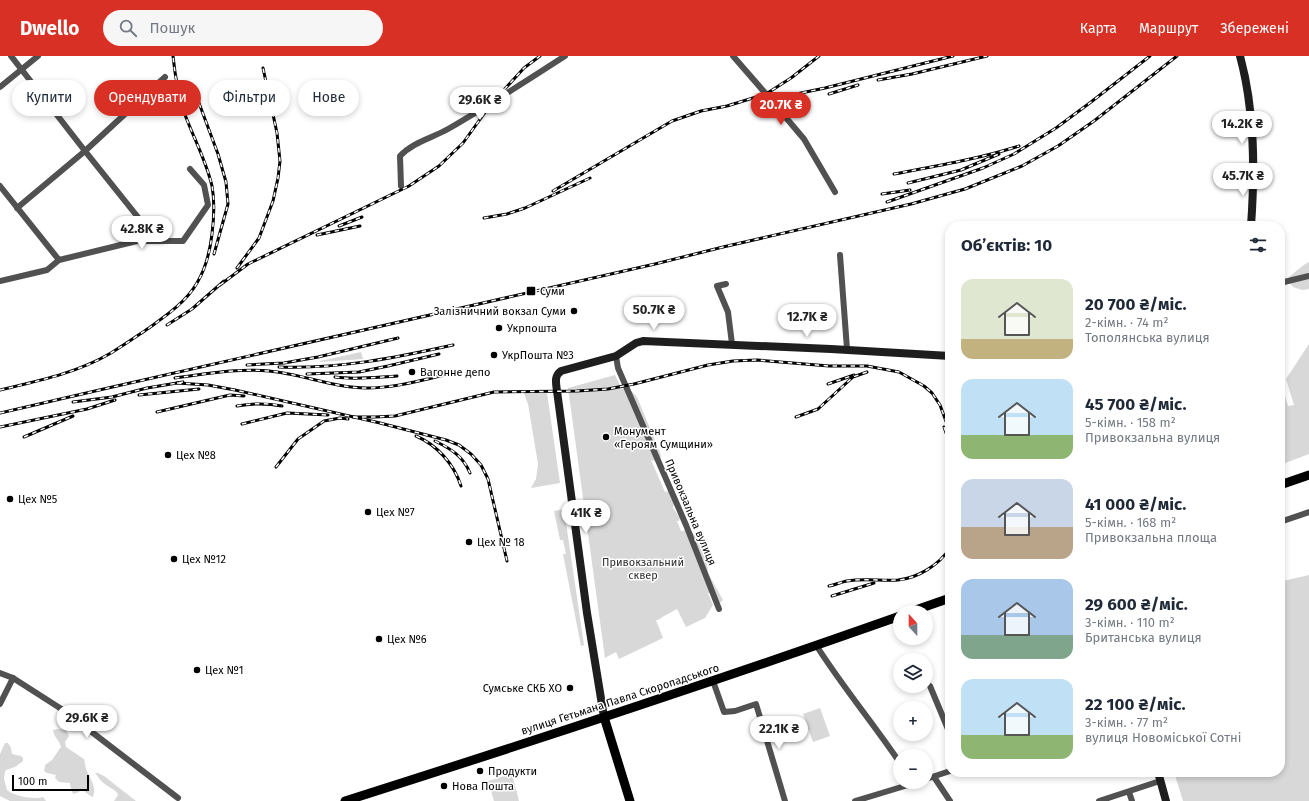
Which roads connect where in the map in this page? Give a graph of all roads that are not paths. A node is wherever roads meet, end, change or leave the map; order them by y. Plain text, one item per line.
1 (11, 56) edge
2 (38, 56) edge
3 (565, 56) edge
4 (733, 56) edge
5 (1240, 56) edge
6 (22, 68) junction
7 (165, 76) dead end
8 (0, 87) edge
9 (85, 151) junction
10 (190, 169) dead end
11 (0, 186) edge
12 (401, 186) dead end
13 (835, 192) dead end
14 (17, 208) junction
15 (141, 220) dead end
16 (1251, 221) edge
17 (840, 255) dead end
18 (59, 260) junction
19 (1309, 276) edge
20 (0, 281) edge
21 (1285, 282) edge
22 (726, 284) dead end
23 (732, 344) junction
24 (847, 349) junction
25 (616, 356) junction
26 (945, 356) edge
27 (1309, 475) edge
28 (1285, 483) edge
29 (1309, 512) edge
30 (1285, 520) edge
31 (945, 600) edge
32 (930, 605) edge
33 (719, 609) dead end
34 (893, 618) edge
35 (816, 645) junction
36 (0, 673) edge
37 (13, 678) junction
38 (713, 681) junction
39 (933, 693) edge
40 (0, 704) edge
41 (604, 717) junction
42 (945, 722) edge
43 (893, 753) edge
44 (945, 773) edge
45 (934, 777) joint
46 (1159, 777) edge
47 (1160, 781) junction
48 (893, 789) edge
49 (1129, 792) junction
50 (178, 798) dead end
51 (345, 801) edge
52 (630, 801) edge
53 (786, 801) edge
54 (855, 801) edge
55 (950, 801) edge
56 (1099, 801) edge
57 (1132, 801) edge
58 (1166, 801) edge

1 - 6 street
2 - 6 street
3 - 12 street
4 - 13 street
5 - 16 main road
6 - 8 street
6 - 9 street
7 - 9 street
9 - 14 street
9 - 15 street
10 - 18 street
11 - 14 street
14 - 18 street
17 - 24 street
18 - 20 street
19 - 21 street
22 - 23 street
23 - 24 main road
23 - 25 main road
24 - 26 main road
25 - 33 street, Привокзальна вулиця
25 - 41 main road
27 - 28 main road
29 - 30 street
31 - 32 main road
34 - 35 main road, вулиця Гетьмана Павла Скоропадського
35 - 38 main road, вулиця Гетьмана Павла Скоропадського
35 - 43 street
36 - 37 street
37 - 40 street
37 - 50 street
38 - 41 main road, вулиця Гетьмана Павла Скоропадського
38 - 53 street
39 - 42 street
41 - 51 main road, вулиця Гетьмана Павла Скоропадського
41 - 52 main road
44 - 45 street
45 - 55 street
46 - 47 main road
47 - 49 street
47 - 58 main road
48 - 54 street
49 - 56 street
49 - 57 street

